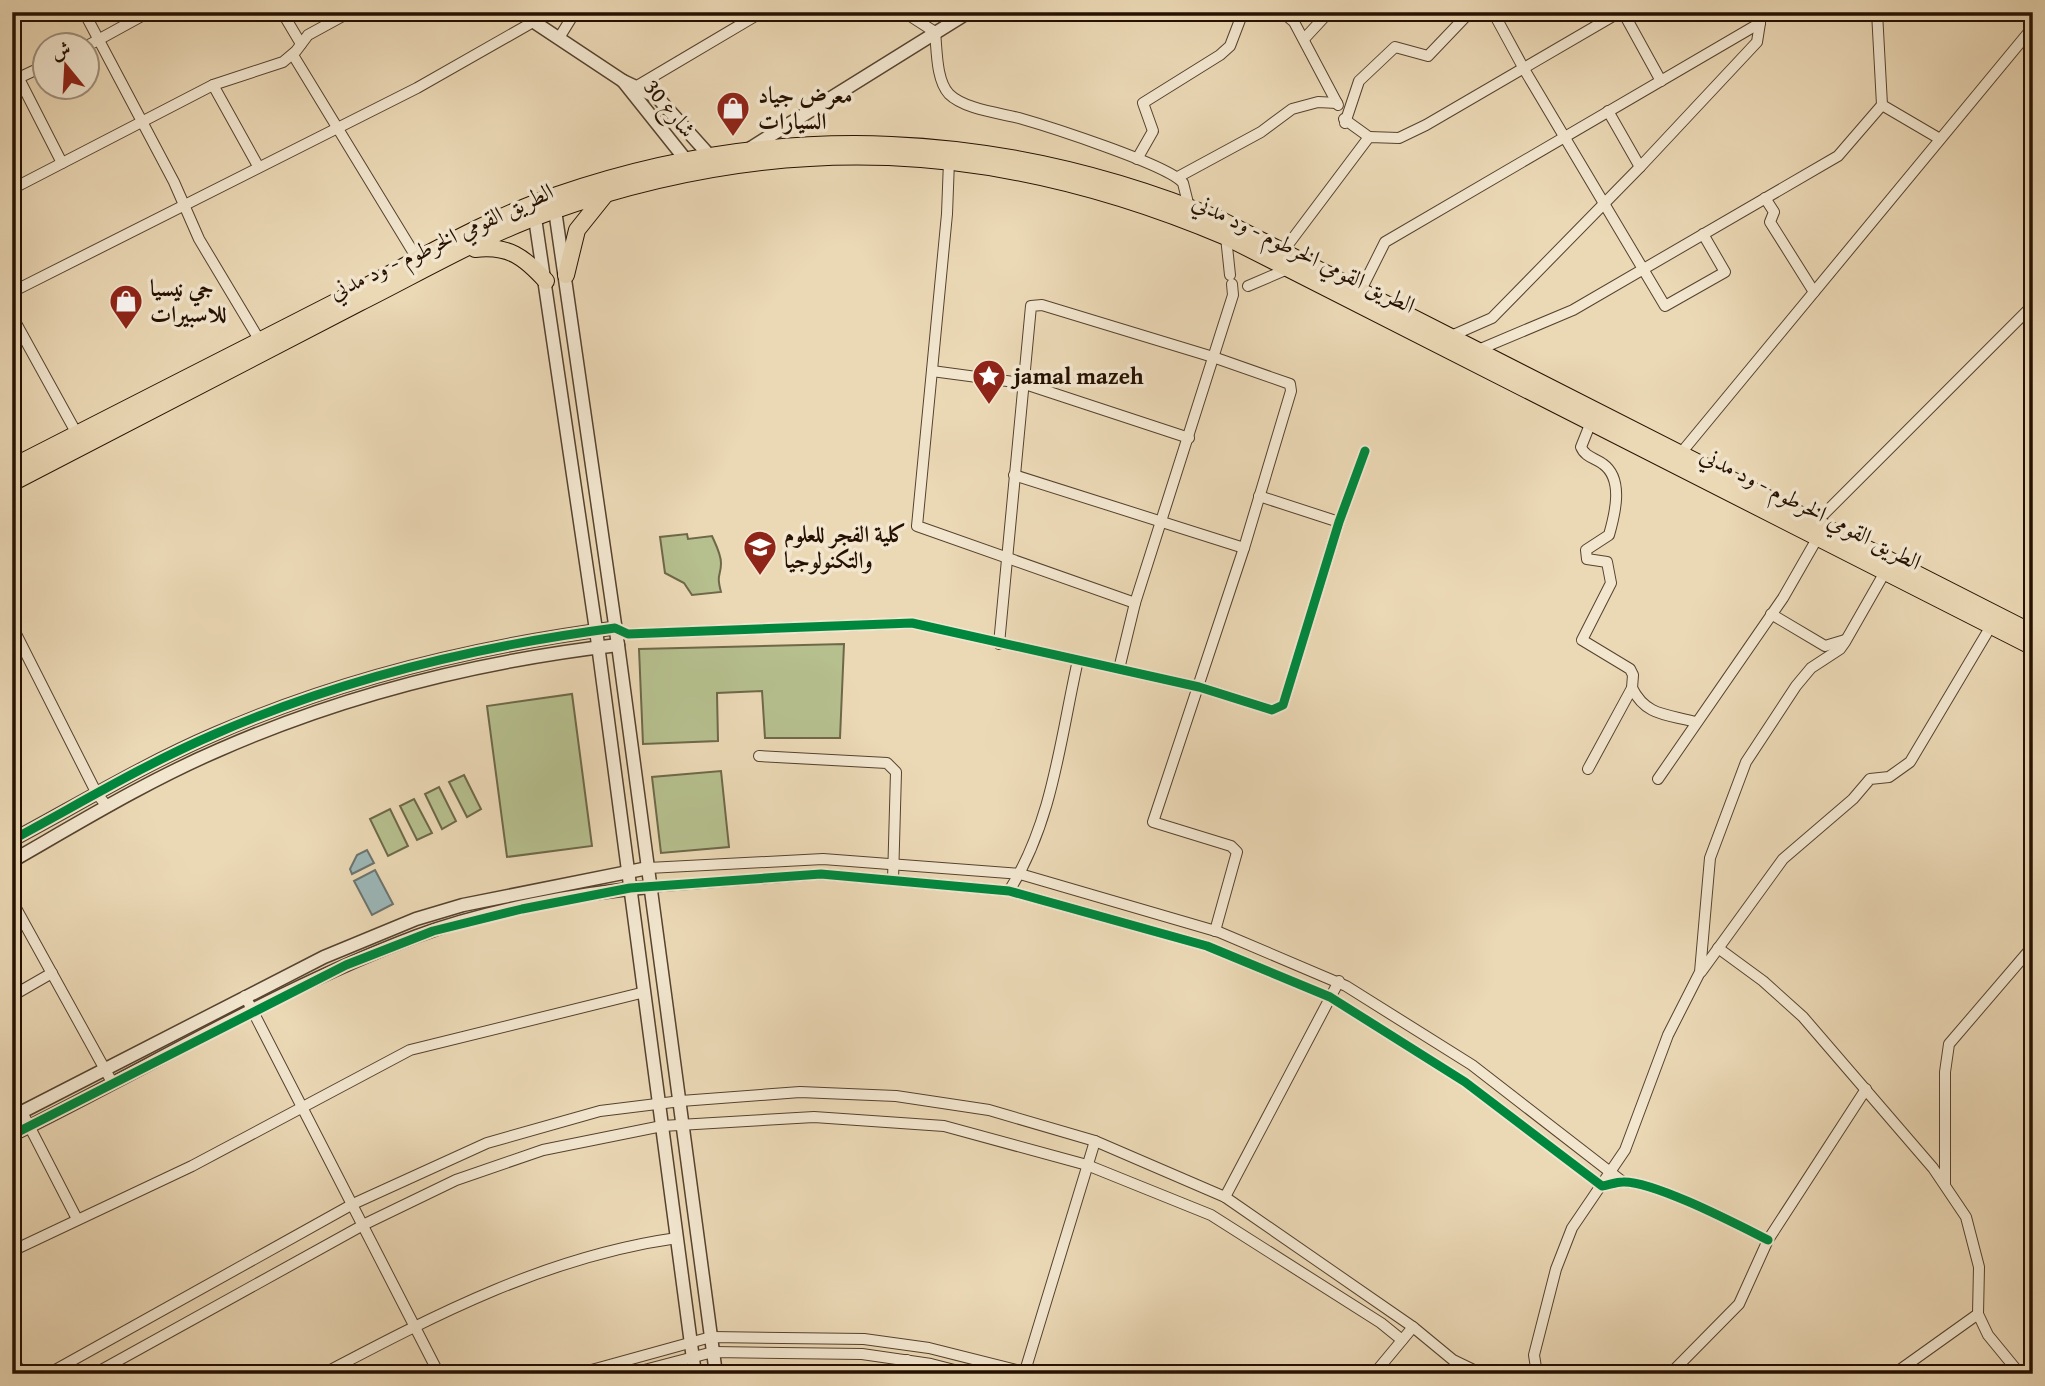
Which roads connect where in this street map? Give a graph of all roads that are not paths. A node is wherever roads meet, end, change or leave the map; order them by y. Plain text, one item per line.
1 (84, 12) edge
2 (149, 12) edge
3 (282, 12) edge
4 (350, 12) edge
5 (519, 12) edge
6 (575, 12) edge
7 (762, 12) edge
8 (904, 12) edge
9 (969, 12) edge
10 (1243, 12) edge
11 (1282, 12) edge
12 (1329, 12) edge
13 (1470, 12) edge
14 (1493, 12) edge
15 (1621, 12) edge
16 (1757, 12) edge
17 (1877, 12) edge
18 (533, 22) junction
19 (1760, 23) junction
20 (2033, 27) edge
21 (94, 32) edge
22 (936, 32) junction
23 (102, 38) edge
24 (559, 38) junction
25 (1304, 39) junction
26 (301, 44) junction
27 (102, 48) edge
28 (293, 55) junction
29 (12, 65) edge
30 (1524, 69) junction
31 (32, 72) edge
32 (16, 80) edge
33 (622, 81) junction
34 (1661, 81) junction
35 (213, 85) junction
36 (637, 86) junction
37 (1338, 103) junction
38 (1882, 105) junction
39 (1608, 111) junction
40 (140, 121) junction
41 (1345, 122) junction
42 (336, 127) junction
43 (1368, 137) junction
44 (1564, 137) junction
45 (1940, 139) junction
46 (749, 149) junction
47 (709, 155) junction
48 (1137, 159) junction
49 (686, 160) junction
50 (949, 161) junction
51 (62, 163) junction
52 (258, 166) junction
53 (1640, 167) junction
54 (1178, 177) junction
55 (12, 188) edge
56 (606, 194) junction
57 (1765, 198) junction
58 (1605, 202) junction
59 (185, 205) junction
60 (1189, 207) junction
61 (555, 210) junction
62 (535, 218) junction
63 (1703, 234) junction
64 (1226, 237) junction
65 (466, 250) junction
66 (1284, 250) junction
67 (418, 260) junction
68 (1290, 268) junction
69 (1644, 269) junction
70 (566, 275) junction
71 (546, 281) junction
72 (1237, 286) junction
73 (1361, 290) junction
74 (12, 292) edge
75 (1814, 292) junction
76 (2033, 305) edge
77 (12, 316) edge
78 (1451, 336) junction
79 (260, 341) junction
80 (1478, 349) junction
81 (1213, 357) junction
82 (932, 371) junction
83 (1022, 383) junction
84 (1591, 422) junction
85 (77, 434) junction
86 (1189, 438) junction
87 (1366, 451) dead end
88 (1681, 453) junction
89 (12, 467) edge
90 (1014, 475) junction
91 (12, 483) edge
92 (1259, 496) junction
93 (1339, 522) junction
94 (1160, 523) junction
95 (1817, 529) junction
96 (1244, 548) junction
97 (1007, 556) junction
98 (1885, 572) junction
99 (1135, 603) junction
100 (1771, 614) junction
101 (12, 626) edge
102 (1991, 626) junction
103 (615, 628) junction
104 (596, 630) junction
105 (2033, 633) edge
106 (628, 634) junction
107 (1847, 638) junction
108 (545, 639) junction
109 (999, 644) junction
110 (618, 645) junction
111 (598, 647) junction
112 (2033, 647) edge
113 (546, 654) junction
114 (1078, 660) junction
115 (1119, 669) junction
116 (1199, 687) junction
117 (1632, 688) junction
118 (628, 722) junction
119 (1696, 722) junction
120 (608, 724) junction
121 (759, 756) dead end
122 (1588, 769) dead end
123 (1658, 779) dead end
124 (97, 794) junction
125 (107, 806) junction
126 (12, 839) edge
127 (12, 861) edge
128 (895, 864) junction
129 (648, 868) junction
130 (628, 871) junction
131 (1020, 874) junction
132 (893, 880) junction
133 (650, 887) junction
134 (630, 888) junction
135 (1009, 891) junction
136 (12, 901) edge
137 (1215, 931) junction
138 (2033, 946) edge
139 (1718, 948) junction
140 (1700, 972) junction
141 (52, 973) junction
142 (1339, 981) junction
143 (645, 992) junction
144 (12, 996) edge
145 (245, 996) junction
146 (1330, 997) junction
147 (252, 1010) junction
148 (1472, 1065) junction
149 (105, 1068) junction
150 (1458, 1078) junction
151 (113, 1084) junction
152 (1866, 1089) junction
153 (681, 1101) junction
154 (659, 1103) junction
155 (303, 1109) junction
156 (17, 1115) edge
157 (684, 1124) junction
158 (662, 1126) junction
159 (29, 1127) junction
160 (12, 1135) edge
161 (1096, 1142) junction
162 (1087, 1165) junction
163 (1611, 1171) junction
164 (1623, 1182) junction
165 (1945, 1185) junction
166 (1602, 1186) junction
167 (1225, 1198) junction
168 (353, 1205) junction
169 (77, 1219) junction
170 (365, 1224) junction
171 (677, 1238) junction
172 (1768, 1240) junction
173 (12, 1251) edge
174 (1978, 1314) junction
175 (1413, 1327) junction
176 (416, 1328) junction
177 (711, 1337) junction
178 (1402, 1340) junction
179 (691, 1342) junction
180 (713, 1353) junction
181 (692, 1358) junction
182 (907, 1360) junction
183 (1028, 1372) edge
184 (48, 1374) edge
185 (94, 1374) edge
186 (323, 1374) edge
187 (439, 1374) edge
188 (577, 1374) edge
189 (629, 1374) edge
190 (695, 1374) edge
191 (716, 1374) edge
192 (904, 1374) edge
193 (970, 1374) edge
194 (1374, 1374) edge
195 (1482, 1374) edge
196 (1537, 1374) edge
197 (1670, 1374) edge
198 (1894, 1374) edge
199 (2020, 1374) edge

1 - 21 street
2 - 23 street
3 - 26 street
4 - 26 street
5 - 18 street, شارع 30
6 - 24 street
7 - 36 street
8 - 22 street
9 - 22 street
10 - 48 street
11 - 25 street
12 - 25 street
13 - 41 street
14 - 30 street
15 - 30 street
15 - 34 street
16 - 19 street
17 - 38 street
18 - 24 street, شارع 30
18 - 42 street
19 - 34 street
19 - 53 street
20 - 45 street
22 - 46 street
22 - 48 street
24 - 33 street, شارع 30
25 - 37 street
26 - 28 street
27 - 40 street
28 - 35 street
28 - 42 street
29 - 32 street
30 - 43 street
30 - 44 street
31 - 32 street
32 - 51 street
33 - 36 street, شارع 30
33 - 49 street, شارع 30
34 - 39 street
35 - 40 street
35 - 52 street
36 - 47 street, شارع 30
37 - 41 street
37 - 54 street
38 - 45 street
38 - 57 street
39 - 44 street
39 - 53 street
40 - 51 street
40 - 59 street
41 - 43 street
42 - 52 street
42 - 67 street
43 - 66 street
44 - 58 street
44 - 73 street
45 - 75 street
46 - 47 highway, الطريق القومي الخرطوم - ود مدني
46 - 60 highway, الطريق القومي الخرطوم - ود مدني
47 - 49 highway, الطريق القومي الخرطوم - ود مدني
48 - 54 street
49 - 67 highway, الطريق القومي الخرطوم - ود مدني
50 - 56 highway, الطريق القومي الخرطوم - ود مدني
50 - 64 highway, الطريق القومي الخرطوم - ود مدني
50 - 82 street
51 - 55 street
52 - 59 street
53 - 58 street
54 - 60 street
56 - 61 highway, الطريق القومي الخرطوم - ود مدني
56 - 70 highway
57 - 63 street
57 - 75 street
58 - 69 street
58 - 78 street
59 - 74 street
59 - 79 street
60 - 66 highway, الطريق القومي الخرطوم - ود مدني
61 - 62 highway, الطريق القومي الخرطوم - ود مدني
61 - 70 street
62 - 65 highway, الطريق القومي الخرطوم - ود مدني
62 - 71 street
63 - 69 street
63 - 69 street
64 - 68 highway, الطريق القومي الخرطوم - ود مدني
64 - 72 street
65 - 71 highway
65 - 91 highway, الطريق القومي الخرطوم - ود مدني
66 - 73 highway, الطريق القومي الخرطوم - ود مدني
67 - 79 highway, الطريق القومي الخرطوم - ود مدني
68 - 72 street
68 - 84 highway, الطريق القومي الخرطوم - ود مدني
69 - 80 street
70 - 103 street
71 - 104 street
72 - 81 street
73 - 78 highway, الطريق القومي الخرطوم - ود مدني
75 - 88 street
76 - 95 street
77 - 85 street
78 - 80 highway, الطريق القومي الخرطوم - ود مدني
79 - 85 highway, الطريق القومي الخرطوم - ود مدني
80 - 88 highway, الطريق القومي الخرطوم - ود مدني
81 - 83 street
81 - 86 street
81 - 92 street
82 - 83 street
82 - 97 street
83 - 86 street
83 - 90 street
84 - 95 highway, الطريق القومي الخرطوم - ود مدني
84 - 117 street
85 - 89 highway, الطريق القومي الخرطوم - ود مدني
86 - 94 street
87 - 93 street
88 - 95 highway, الطريق القومي الخرطوم - ود مدني
90 - 94 street
90 - 97 street
92 - 93 street
92 - 96 street
93 - 116 street
94 - 96 street
94 - 99 street
95 - 98 highway, الطريق القومي الخرطوم - ود مدني
95 - 100 street
95 - 105 highway, الطريق القومي الخرطوم - ود مدني
96 - 116 street
97 - 99 street
97 - 109 street
98 - 102 highway, الطريق القومي الخرطوم - ود مدني
98 - 107 street
99 - 115 street
100 - 107 street
100 - 119 street
101 - 124 street
102 - 112 highway, الطريق القومي الخرطوم - ود مدني
102 - 139 street
103 - 104 street
103 - 106 street
103 - 110 street
104 - 108 street
104 - 111 street
106 - 109 street
106 - 110 street
107 - 140 street
108 - 113 street
108 - 124 street
109 - 114 street
110 - 111 street
110 - 118 street
111 - 113 street
111 - 120 street
113 - 125 street
114 - 115 street
114 - 131 street
115 - 116 street
116 - 137 street
117 - 119 street
117 - 122 street
118 - 120 street
118 - 129 street
119 - 123 street
120 - 130 street
121 - 128 street
124 - 125 street
124 - 126 street
125 - 127 street
128 - 129 street
128 - 131 street
128 - 132 street
129 - 130 street
129 - 133 street
130 - 134 street
130 - 145 street
131 - 135 street
131 - 137 street
132 - 133 street
132 - 135 street
133 - 134 street
133 - 153 street
134 - 143 street
134 - 147 street
135 - 146 street
136 - 141 street
137 - 142 street
138 - 165 street
139 - 140 street
139 - 152 street
140 - 163 street
141 - 144 street
141 - 149 street
142 - 146 street
142 - 148 street
143 - 154 street
143 - 155 street
145 - 147 street
145 - 149 street
146 - 150 street
146 - 167 street
147 - 151 street
147 - 155 street
148 - 150 street
148 - 163 street
149 - 151 street
149 - 156 street
150 - 166 street
151 - 159 street
152 - 165 street
152 - 172 street
153 - 154 street
153 - 157 street
153 - 161 street
154 - 158 street
154 - 168 street
155 - 168 street
155 - 169 street
156 - 159 street
157 - 158 street
157 - 162 street
157 - 177 street
158 - 170 street
158 - 171 street
159 - 160 street
159 - 169 street
161 - 162 street
161 - 167 street
162 - 178 street
162 - 183 street
163 - 164 street
163 - 166 street
164 - 166 street
164 - 172 street
165 - 174 street
166 - 196 street
167 - 175 street
168 - 170 street
168 - 184 street
169 - 173 street
170 - 176 street
170 - 185 street
171 - 176 street
171 - 179 street
172 - 197 street
174 - 198 street
174 - 199 street
175 - 178 street
175 - 195 street
176 - 186 street
176 - 187 street
177 - 179 street
177 - 180 street
177 - 183 street
178 - 194 street
179 - 181 street
179 - 188 street
180 - 181 street
180 - 182 street
180 - 191 street
181 - 189 street
181 - 190 street
182 - 192 street
182 - 193 street

